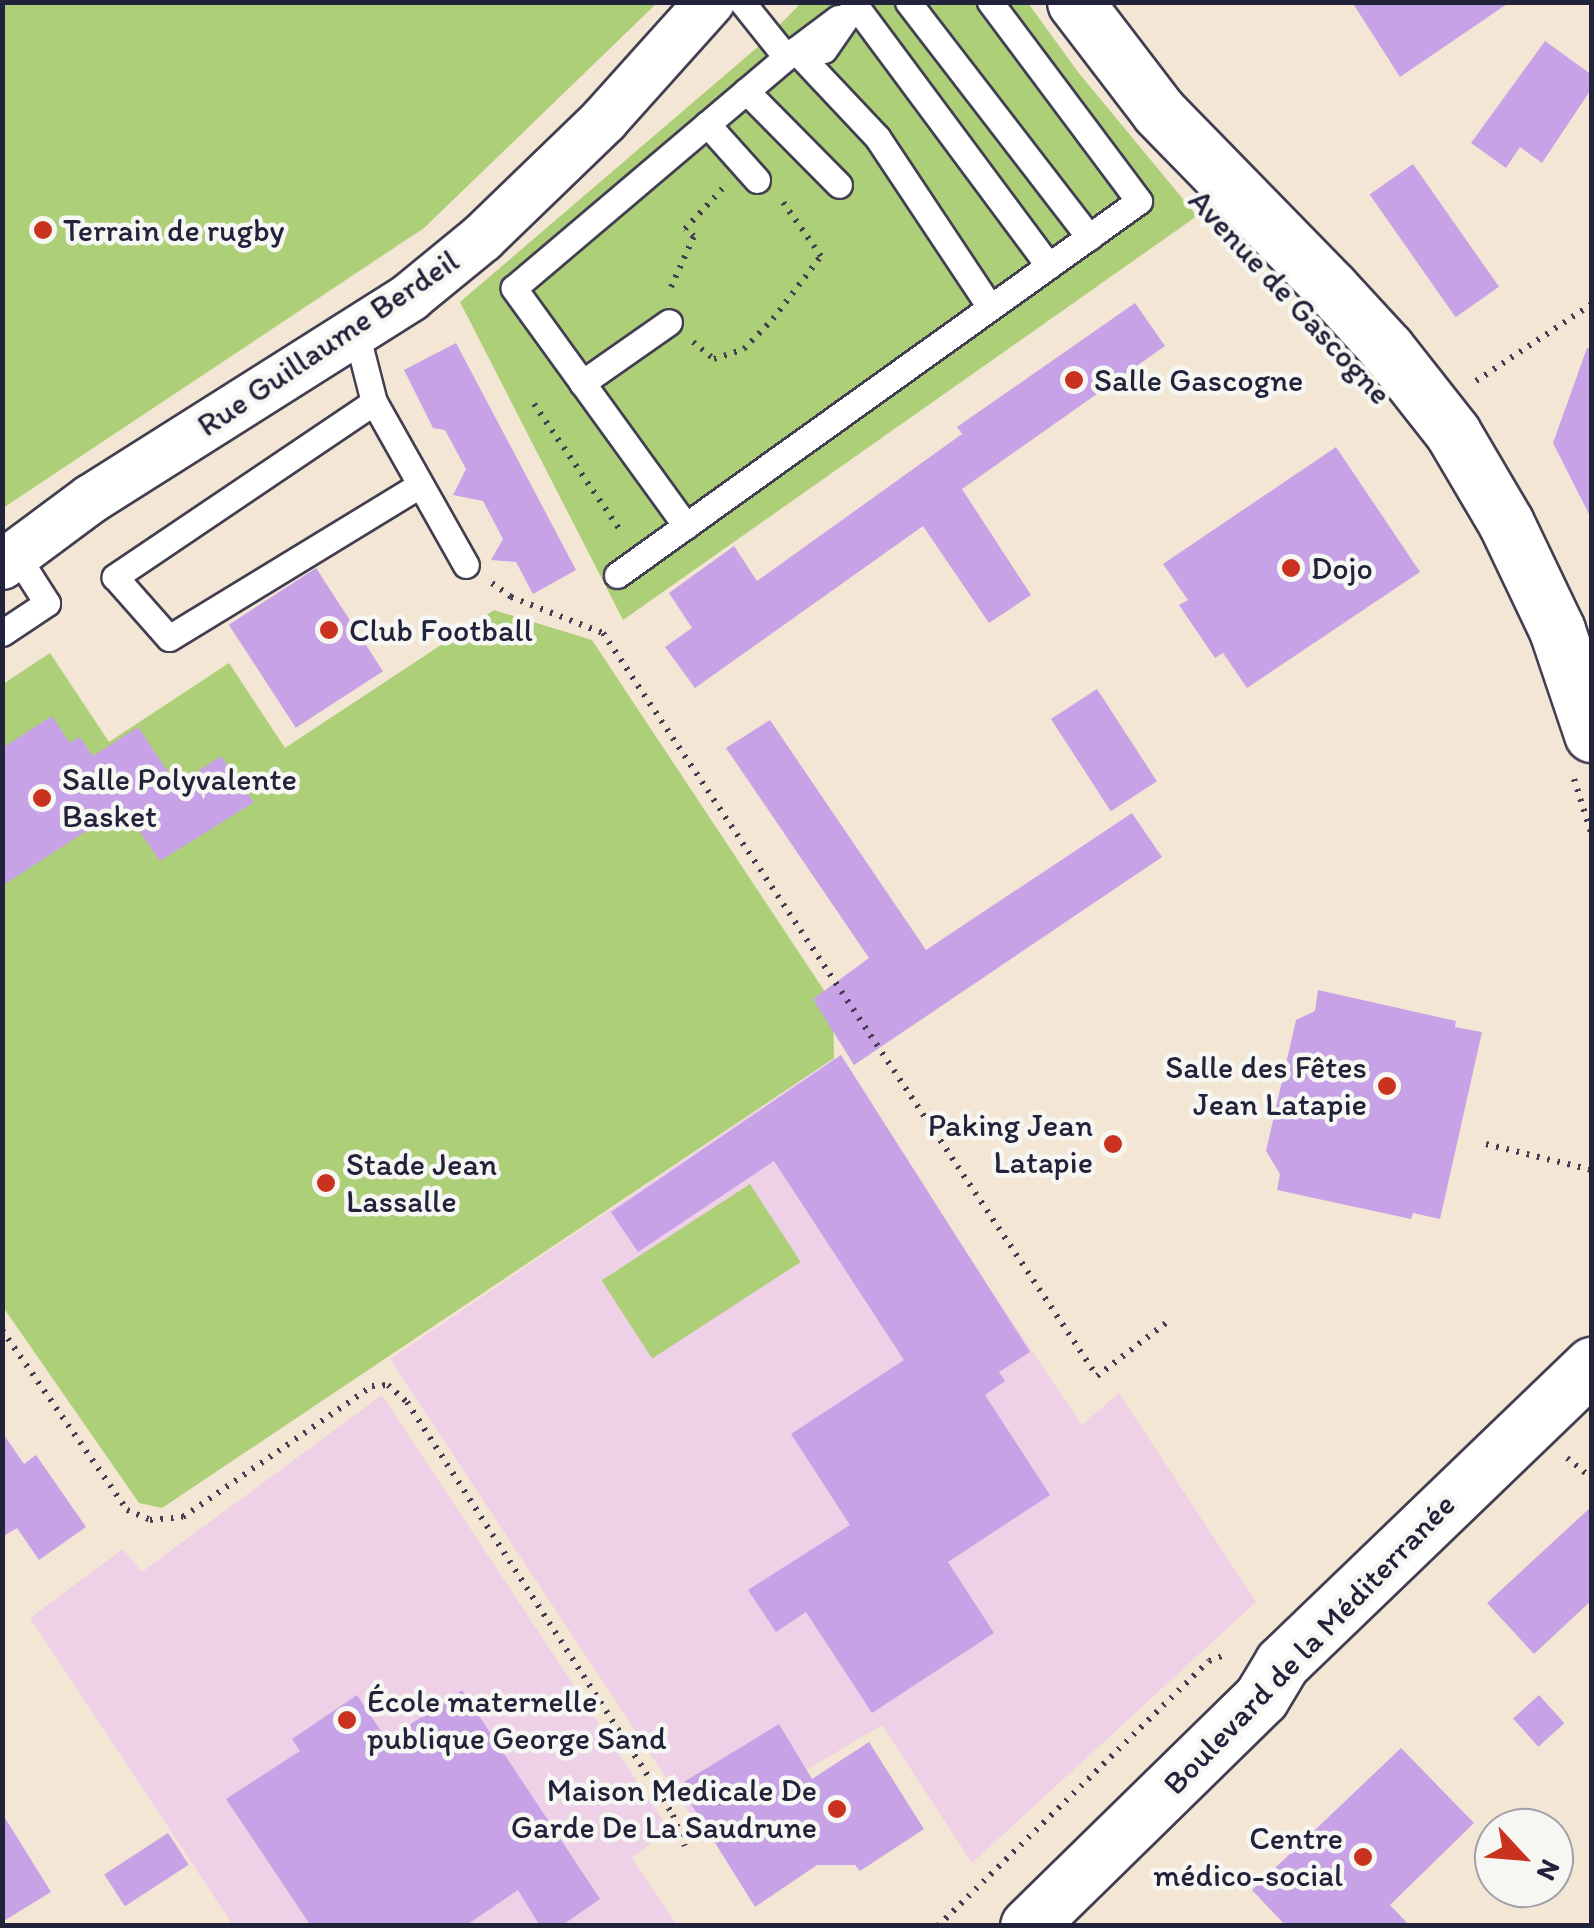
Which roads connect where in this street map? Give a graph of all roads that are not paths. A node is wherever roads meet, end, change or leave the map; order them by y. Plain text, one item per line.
1 (710, 2) edge
2 (742, 2) edge
3 (908, 2) edge
4 (990, 2) edge
5 (1075, 2) edge
6 (857, 4) edge
7 (824, 50) dead end
8 (791, 53) junction
9 (746, 90) junction
10 (707, 124) junction
11 (751, 173) road end
12 (838, 185) dead end
13 (1089, 237) junction
14 (1049, 266) junction
15 (990, 308) junction
16 (669, 322) road end
17 (356, 332) junction
18 (582, 383) junction
19 (374, 402) junction
20 (420, 485) junction
21 (686, 526) junction
22 (10, 560) edge
23 (466, 565) road end
24 (617, 575) dead end
25 (2, 632) edge
26 (1580, 747) edge
27 (1592, 1364) edge
28 (1028, 1926) edge

1 - 17 street, Rue Guillaume Berdeil
2 - 8 lane
3 - 13 lane
4 - 13 lane
5 - 26 main road, Avenue de Gascogne
6 - 7 lane
6 - 8 lane
6 - 14 lane
8 - 9 lane
8 - 15 lane
9 - 10 lane
9 - 12 lane
10 - 11 lane
10 - 18 lane
13 - 14 lane
14 - 15 lane
15 - 21 lane
16 - 18 lane
17 - 19 lane
17 - 22 street, Rue Guillaume Berdeil
18 - 21 lane
19 - 20 lane
19 - 20 lane
20 - 23 lane
21 - 24 lane
22 - 25 lane
27 - 28 main road, Boulevard de la Méditerranée

